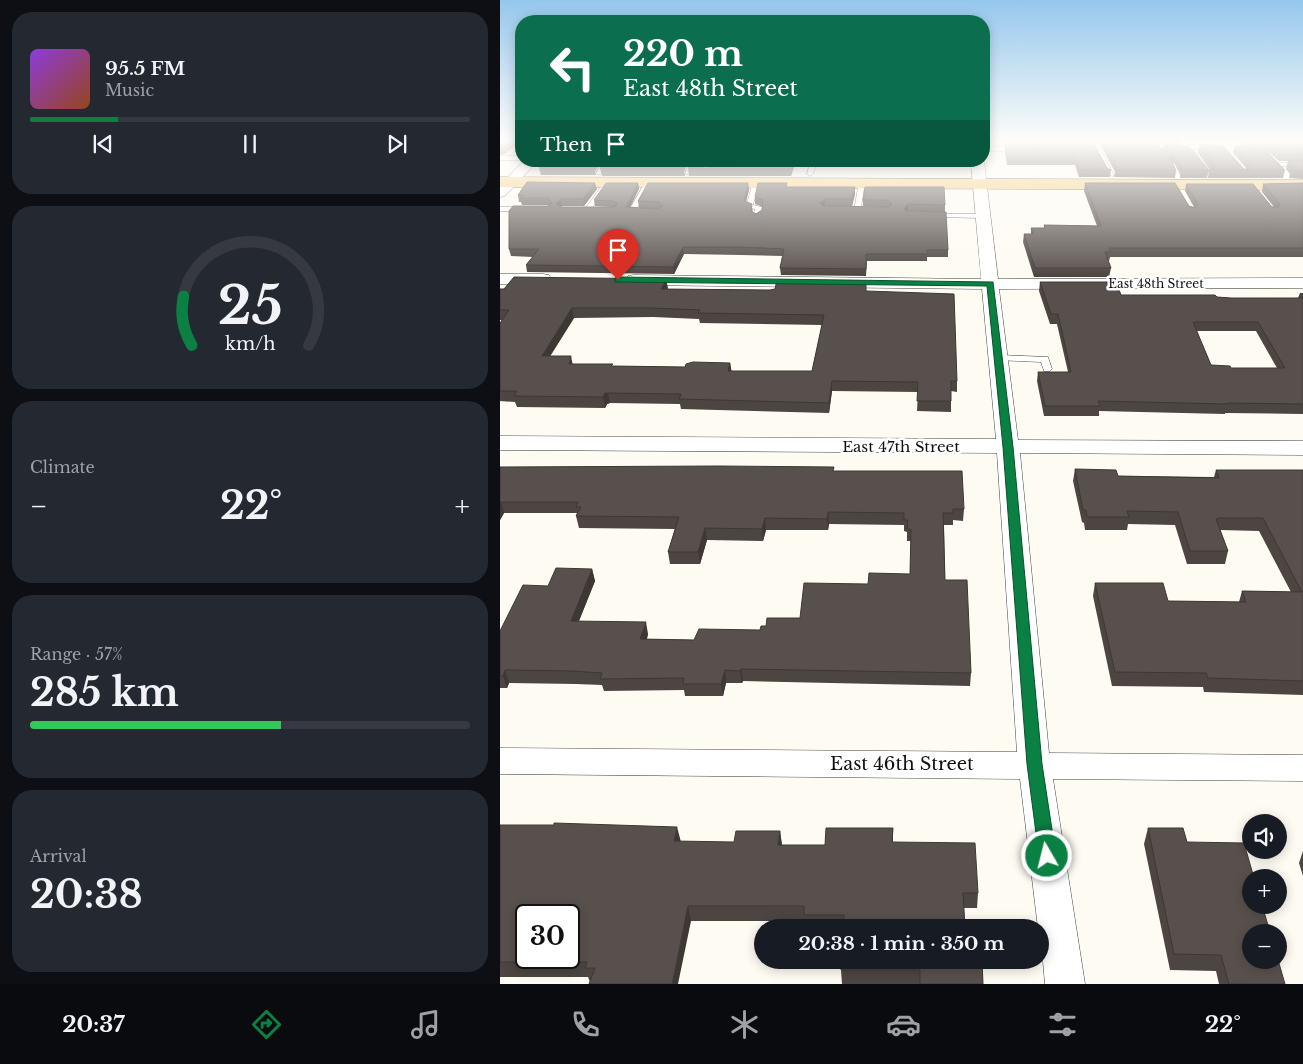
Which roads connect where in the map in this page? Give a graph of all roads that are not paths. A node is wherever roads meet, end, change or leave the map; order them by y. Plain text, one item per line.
1 (598, 186) edge
2 (646, 186) edge
3 (755, 186) edge
4 (861, 186) edge
5 (981, 186) edge
6 (1150, 186) edge
7 (1288, 186) edge
8 (500, 209) edge
9 (539, 209) edge
10 (579, 210) edge
11 (588, 210) junction
12 (605, 210) edge
13 (849, 210) edge
14 (858, 210) junction
15 (877, 210) edge
16 (650, 212) edge
17 (918, 216) edge
18 (984, 216) junction
19 (757, 217) edge
20 (500, 279) edge
21 (559, 279) edge
22 (618, 280) edge
23 (1303, 283) edge
24 (991, 284) junction
25 (998, 358) junction
26 (1047, 369) dead end
27 (500, 443) edge
28 (1008, 447) junction
29 (1303, 448) edge
30 (500, 761) edge
31 (1034, 764) junction
32 (1303, 768) edge
33 (1065, 984) edge

1 - 11 lane
2 - 16 lane
3 - 19 lane
4 - 14 lane
5 - 18 street
6 - 7 main road
8 - 9 lane
10 - 11 lane
11 - 12 lane
13 - 14 lane
14 - 15 lane
17 - 18 lane
18 - 24 street
20 - 21 street
22 - 24 street, East 48th Street
23 - 24 street, East 48th Street
24 - 25 street
25 - 26 lane
25 - 28 street
27 - 28 street, East 47th Street
28 - 29 street, East 47th Street
28 - 31 street
30 - 31 street, East 46th Street
31 - 32 street, East 46th Street
31 - 33 street

